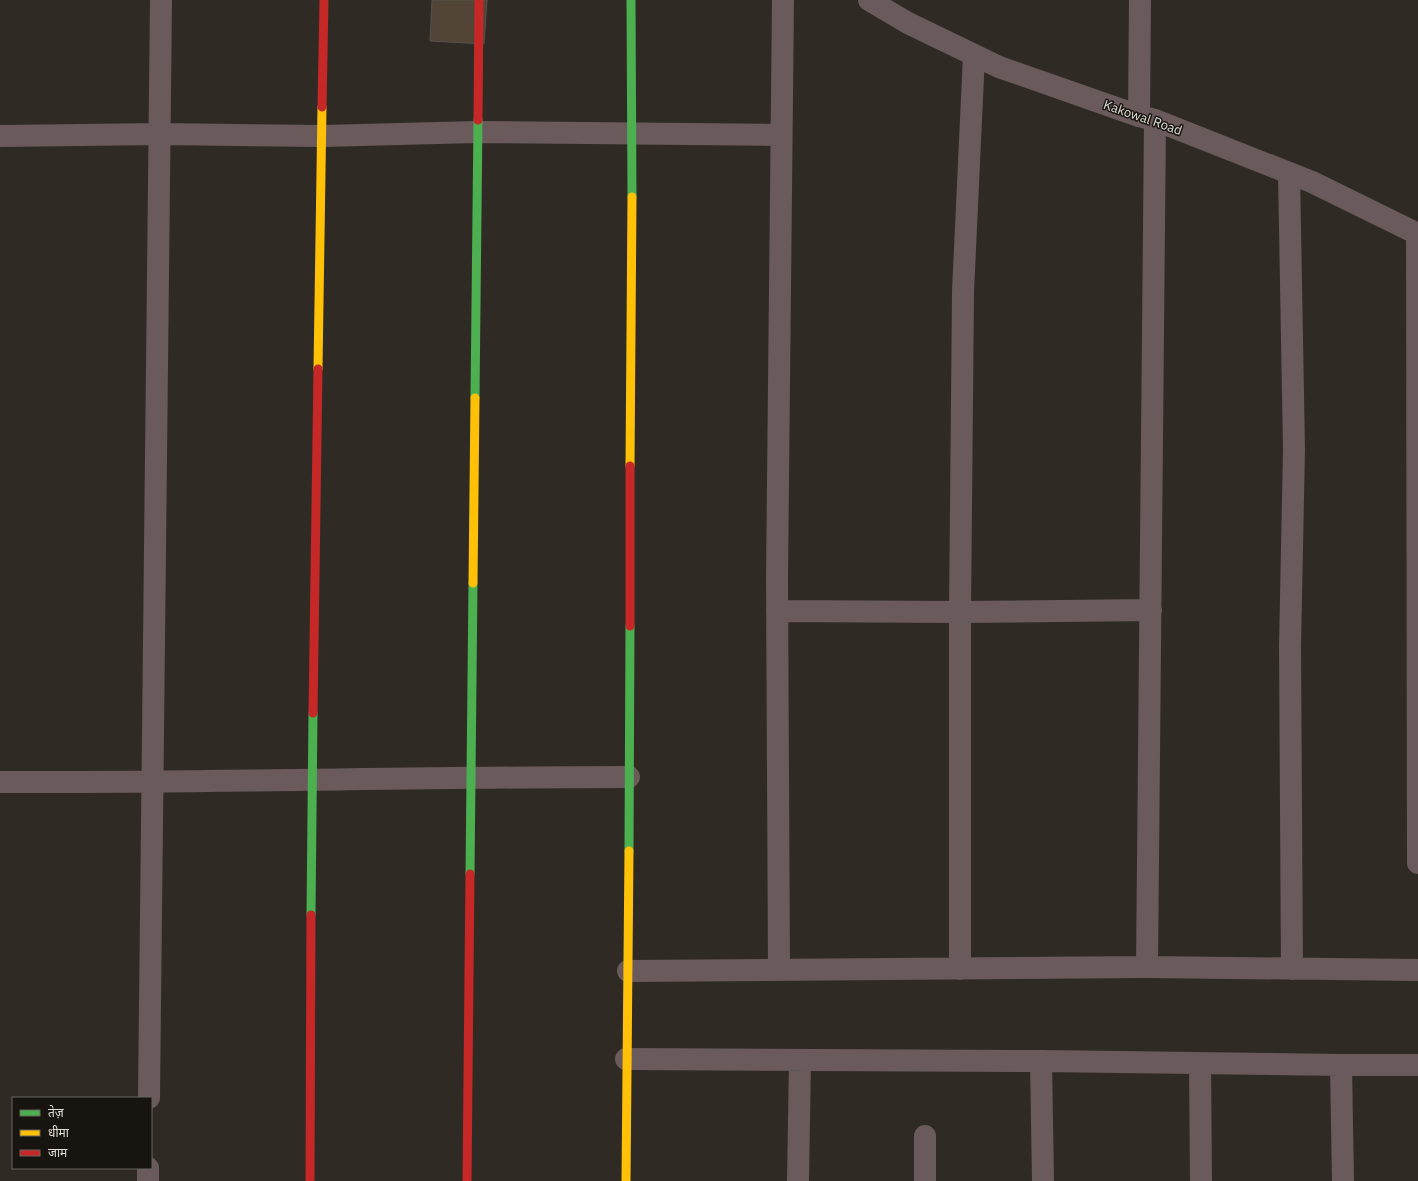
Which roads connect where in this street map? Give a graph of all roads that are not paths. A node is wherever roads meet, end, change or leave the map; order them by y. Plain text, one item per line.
1 (161, 0) edge
2 (324, 0) edge
3 (479, 0) edge
4 (631, 0) edge
5 (784, 0) edge
6 (869, 0) edge
7 (1140, 0) edge
8 (974, 55) junction
9 (1147, 118) junction
10 (477, 132) junction
11 (632, 133) junction
12 (160, 134) junction
13 (781, 135) junction
14 (0, 136) edge
15 (322, 136) junction
16 (1289, 173) junction
17 (1417, 234) edge
18 (1151, 610) junction
19 (777, 611) junction
20 (960, 612) junction
21 (470, 777) junction
22 (629, 777) junction
23 (312, 781) junction
24 (0, 782) edge
25 (152, 782) junction
26 (1418, 863) edge
27 (1147, 967) junction
28 (960, 969) junction
29 (1292, 969) junction
30 (779, 970) junction
31 (1418, 970) edge
32 (628, 971) junction
33 (626, 1058) junction
34 (800, 1060) junction
35 (1040, 1061) junction
36 (1200, 1064) junction
37 (1418, 1064) edge
38 (1342, 1065) junction
39 (149, 1097) edge
40 (925, 1136) dead end
41 (148, 1169) edge
42 (148, 1181) edge
43 (310, 1181) edge
44 (467, 1181) edge
45 (626, 1181) edge
46 (798, 1181) edge
47 (925, 1181) edge
48 (1043, 1181) edge
49 (1201, 1181) edge
50 (1343, 1181) edge

1 - 12 street
2 - 15 street
3 - 10 street
4 - 11 street
5 - 13 street
6 - 8 street, Kakowal Road
7 - 9 street
8 - 9 street, Kakowal Road
8 - 20 street
9 - 16 street, Kakowal Road
9 - 18 street
10 - 11 street
10 - 15 street
10 - 21 street
11 - 13 street
11 - 22 street
12 - 14 street
12 - 15 street
12 - 25 street
13 - 19 street
15 - 23 street
16 - 17 street, Kakowal Road
16 - 29 street
17 - 26 street
18 - 20 street
18 - 27 street
19 - 20 street
19 - 30 street
20 - 28 street
21 - 22 street
21 - 23 street
21 - 44 street
22 - 32 street
23 - 25 street
23 - 43 street
24 - 25 street
25 - 39 street
27 - 28 street
27 - 29 street
28 - 30 street
29 - 31 street
30 - 32 street
32 - 33 street
33 - 34 street
33 - 45 street
34 - 35 street
34 - 46 street
35 - 36 street
35 - 48 street
36 - 38 street
36 - 49 street
37 - 38 street
38 - 50 street
40 - 47 street
41 - 42 street

